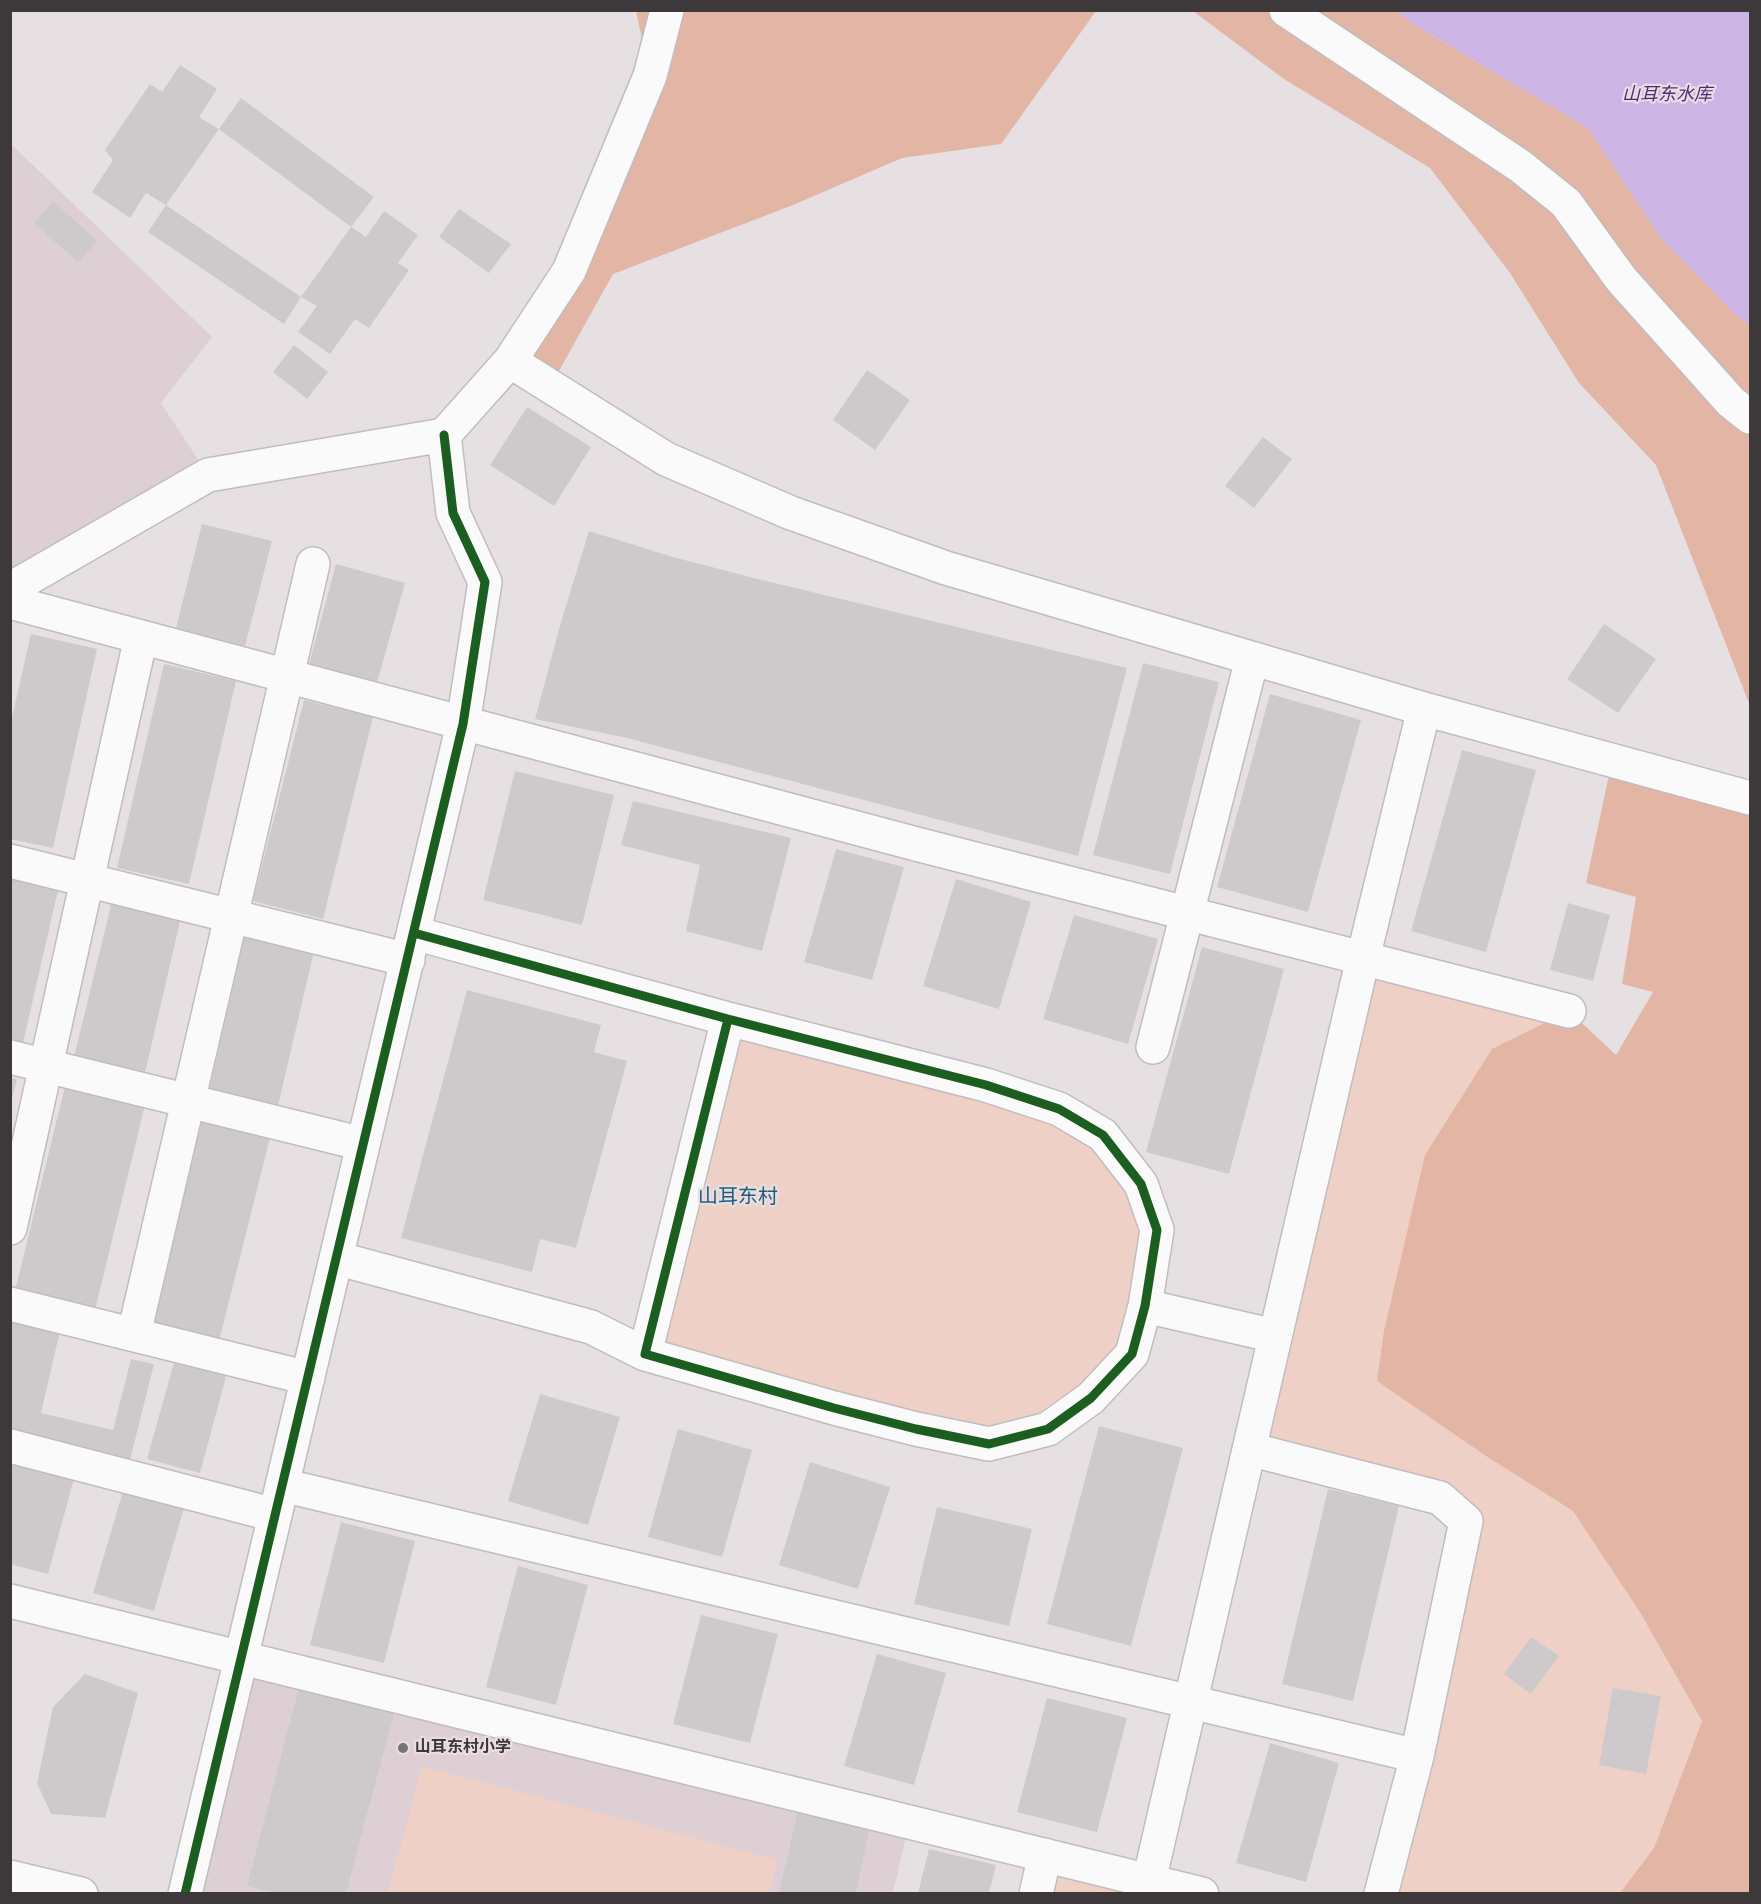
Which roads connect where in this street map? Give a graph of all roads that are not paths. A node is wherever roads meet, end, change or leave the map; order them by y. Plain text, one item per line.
1 (667, 10) edge
2 (1286, 10) edge
3 (510, 361) junction
4 (1750, 417) edge
5 (444, 435) junction
6 (314, 564) dead end
7 (10, 589) edge
8 (10, 602) edge
9 (141, 638) junction
10 (1252, 659) junction
11 (287, 677) junction
12 (1424, 709) junction
13 (463, 724) junction
14 (1750, 798) edge
15 (10, 861) edge
16 (88, 880) junction
17 (1187, 913) junction
18 (231, 916) junction
19 (411, 946) junction
20 (1363, 958) junction
21 (1569, 1011) dead end
22 (728, 1019) junction
23 (1153, 1047) dead end
24 (10, 1057) edge
25 (46, 1066) junction
26 (188, 1101) junction
27 (363, 1144) junction
28 (10, 1228) edge
29 (336, 1258) junction
30 (10, 1304) edge
31 (1145, 1306) junction
32 (134, 1334) junction
33 (1275, 1336) junction
34 (645, 1354) junction
35 (308, 1378) junction
36 (10, 1446) edge
37 (1249, 1449) junction
38 (279, 1500) junction
39 (10, 1601) edge
40 (241, 1659) junction
41 (1190, 1702) junction
42 (1417, 1756) junction
43 (1045, 1855) junction
44 (10, 1877) edge
45 (1147, 1887) edge
46 (81, 1893) edge
47 (185, 1893) edge
48 (1036, 1893) edge
49 (1202, 1893) edge
50 (1381, 1893) edge

1 - 3 street
2 - 4 street
3 - 5 street
3 - 10 street
5 - 7 street
5 - 13 street
6 - 11 street
8 - 9 street
9 - 11 street
9 - 16 street
10 - 12 street
10 - 17 street
11 - 13 street
11 - 18 street
12 - 14 street
12 - 20 street
13 - 17 street
13 - 19 street
15 - 16 street
16 - 18 street
16 - 25 street
17 - 20 street
17 - 23 street
18 - 19 street
18 - 26 street
19 - 22 street
19 - 27 street
20 - 21 street
20 - 33 street
22 - 31 street
22 - 34 street
24 - 25 street
25 - 26 street
25 - 28 street
26 - 27 street
26 - 32 street
27 - 29 street
29 - 34 street
29 - 35 street
30 - 32 street
31 - 33 street
31 - 34 street
32 - 35 street
33 - 37 street
35 - 38 street
36 - 38 street
37 - 41 street
37 - 42 street
38 - 40 street
38 - 41 street
39 - 40 street
40 - 43 street
40 - 47 street
41 - 42 street
41 - 45 street
42 - 50 street
43 - 45 street
43 - 48 street
44 - 46 street
45 - 49 street

